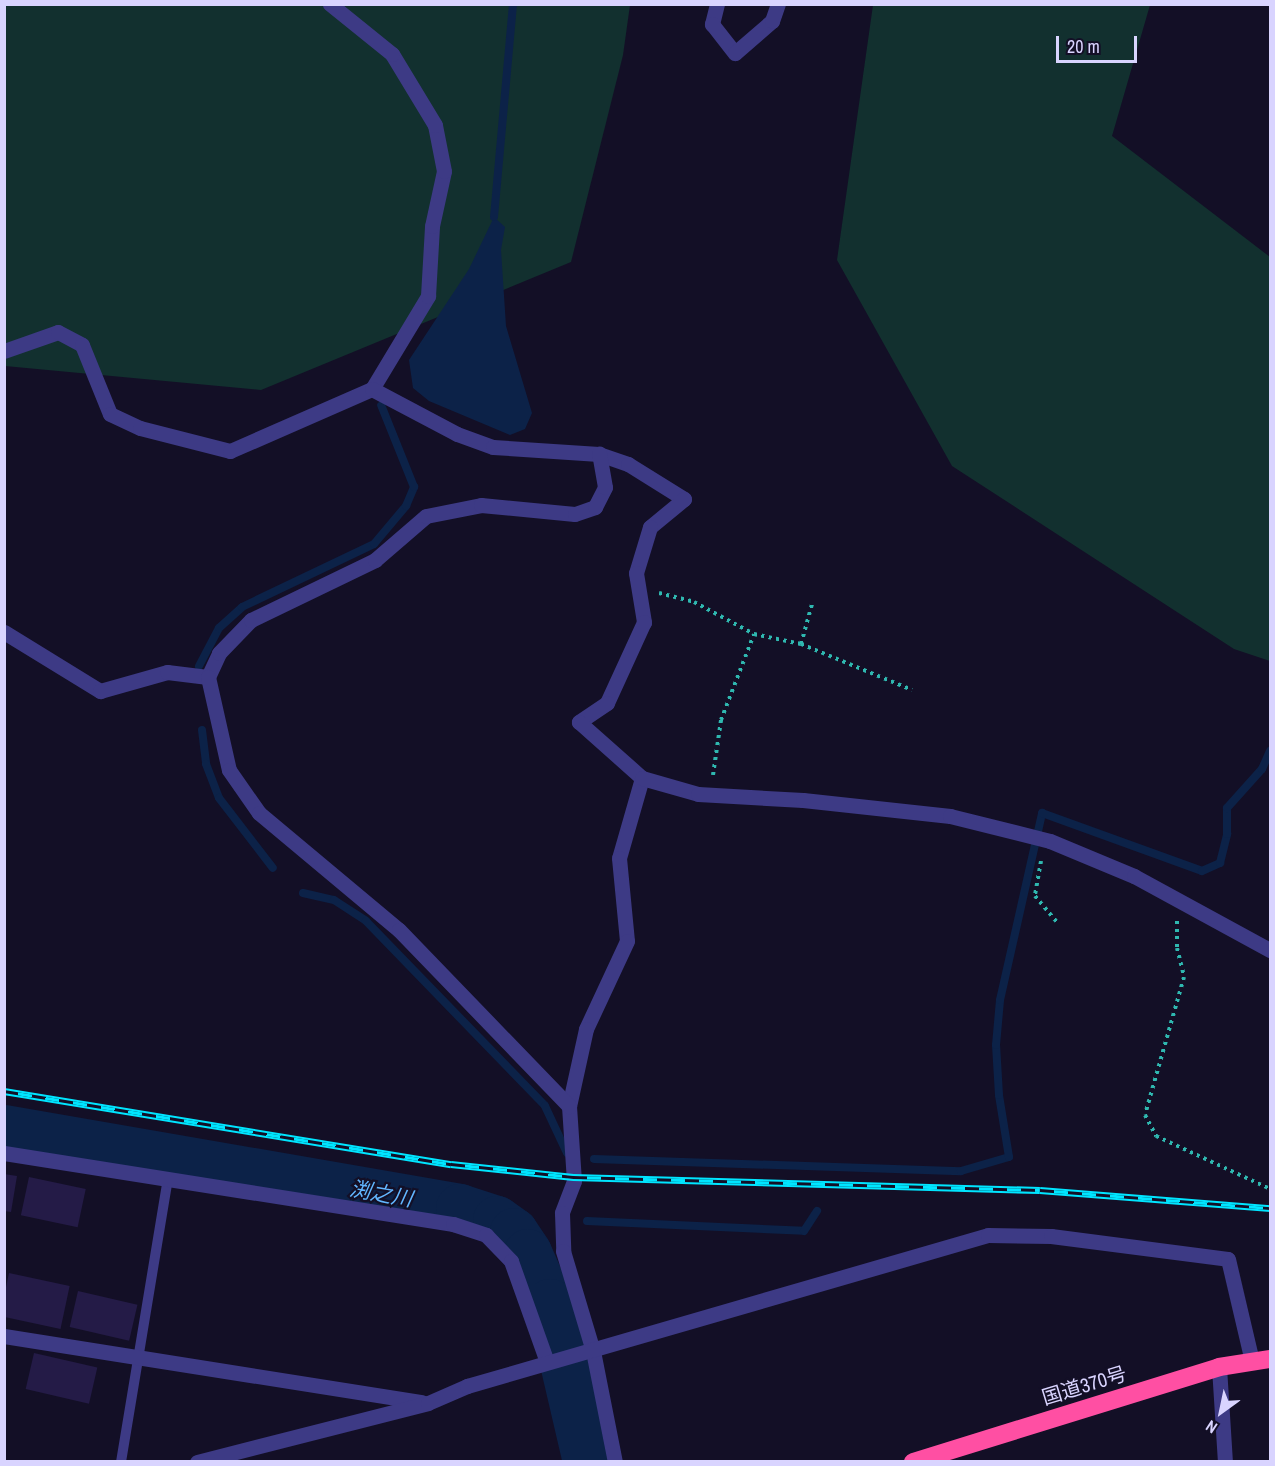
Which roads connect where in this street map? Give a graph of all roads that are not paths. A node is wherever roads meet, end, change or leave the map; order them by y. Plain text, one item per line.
1 (330, 4) edge
2 (717, 4) edge
3 (778, 4) edge
4 (4, 351) edge
5 (372, 389) junction
6 (599, 454) junction
7 (4, 632) edge
8 (208, 677) junction
9 (642, 778) junction
10 (1270, 950) edge
11 (569, 1106) junction
12 (4, 1153) edge
13 (168, 1179) junction
14 (4, 1336) edge
15 (593, 1351) junction
16 (137, 1357) junction
17 (1270, 1359) edge
18 (550, 1361) junction
19 (1252, 1361) junction
20 (1219, 1367) junction
21 (428, 1403) junction
22 (121, 1461) edge
23 (197, 1461) edge
24 (615, 1461) edge
25 (913, 1461) edge
26 (1225, 1461) edge

1 - 5 street
2 - 3 street
4 - 5 street
5 - 6 street
6 - 8 street
6 - 9 street
7 - 8 street
8 - 11 street
9 - 10 street
9 - 11 street
11 - 15 street
12 - 13 street
13 - 16 lane
13 - 18 street
14 - 16 street
15 - 18 street
15 - 19 street
15 - 24 street
16 - 21 street
16 - 22 lane
17 - 19 highway, 国道370号
18 - 21 street
19 - 20 highway, 国道370号
20 - 25 highway, 国道370号
20 - 26 street
21 - 23 street

